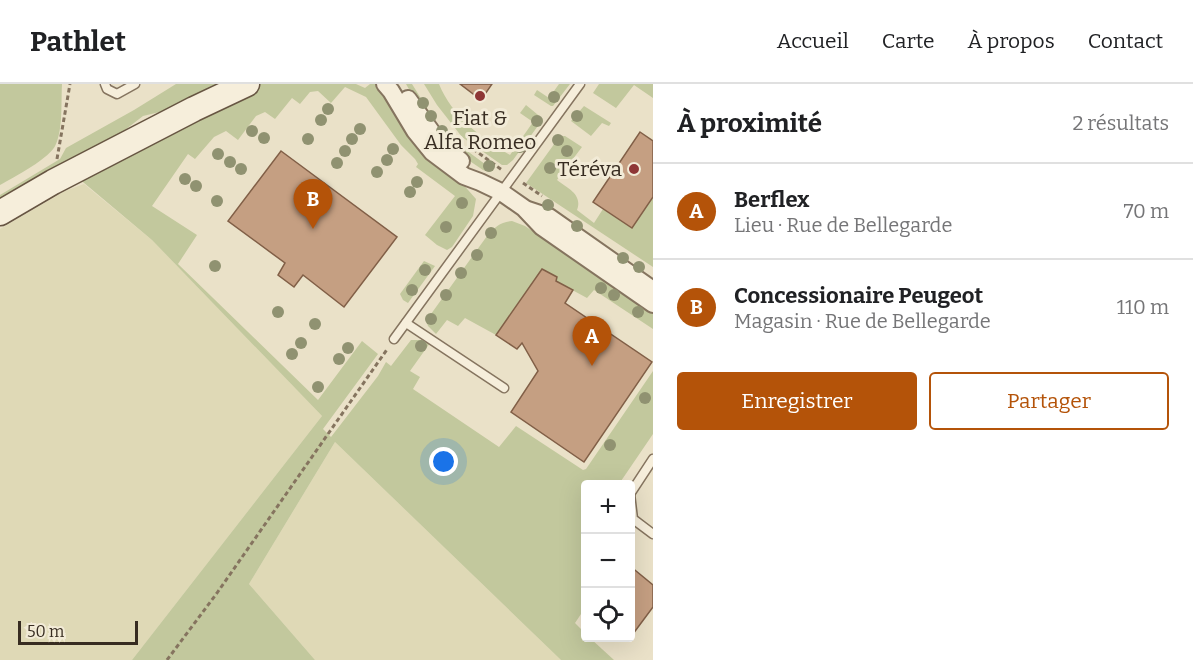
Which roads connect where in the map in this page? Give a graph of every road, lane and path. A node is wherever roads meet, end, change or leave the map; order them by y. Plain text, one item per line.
1 (70, 84) edge
2 (105, 84) edge
3 (135, 84) edge
4 (230, 84) edge
5 (248, 84) edge
6 (384, 84) edge
7 (399, 84) edge
8 (580, 84) edge
9 (194, 110) junction
10 (469, 147) dead end
11 (512, 177) junction
12 (53, 182) junction
13 (480, 182) junction
14 (501, 192) junction
15 (550, 202) dead end
16 (524, 208) junction
17 (0, 213) edge
18 (653, 290) edge
19 (653, 304) edge
20 (406, 323) junction
21 (394, 339) joint
22 (504, 388) dead end
23 (653, 459) edge
24 (635, 486) edge
25 (635, 520) edge
26 (653, 534) edge
27 (167, 660) edge

1 - 12 path
2 - 3 lane
4 - 9 street
5 - 9 street
6 - 13 street
7 - 13 street
8 - 11 lane
9 - 12 street
10 - 11 path
11 - 14 lane
11 - 15 path
12 - 17 street
13 - 14 street
14 - 16 street
14 - 20 lane
16 - 18 street
16 - 19 street
20 - 21 lane
20 - 22 lane
21 - 27 path
23 - 24 lane
25 - 26 lane

